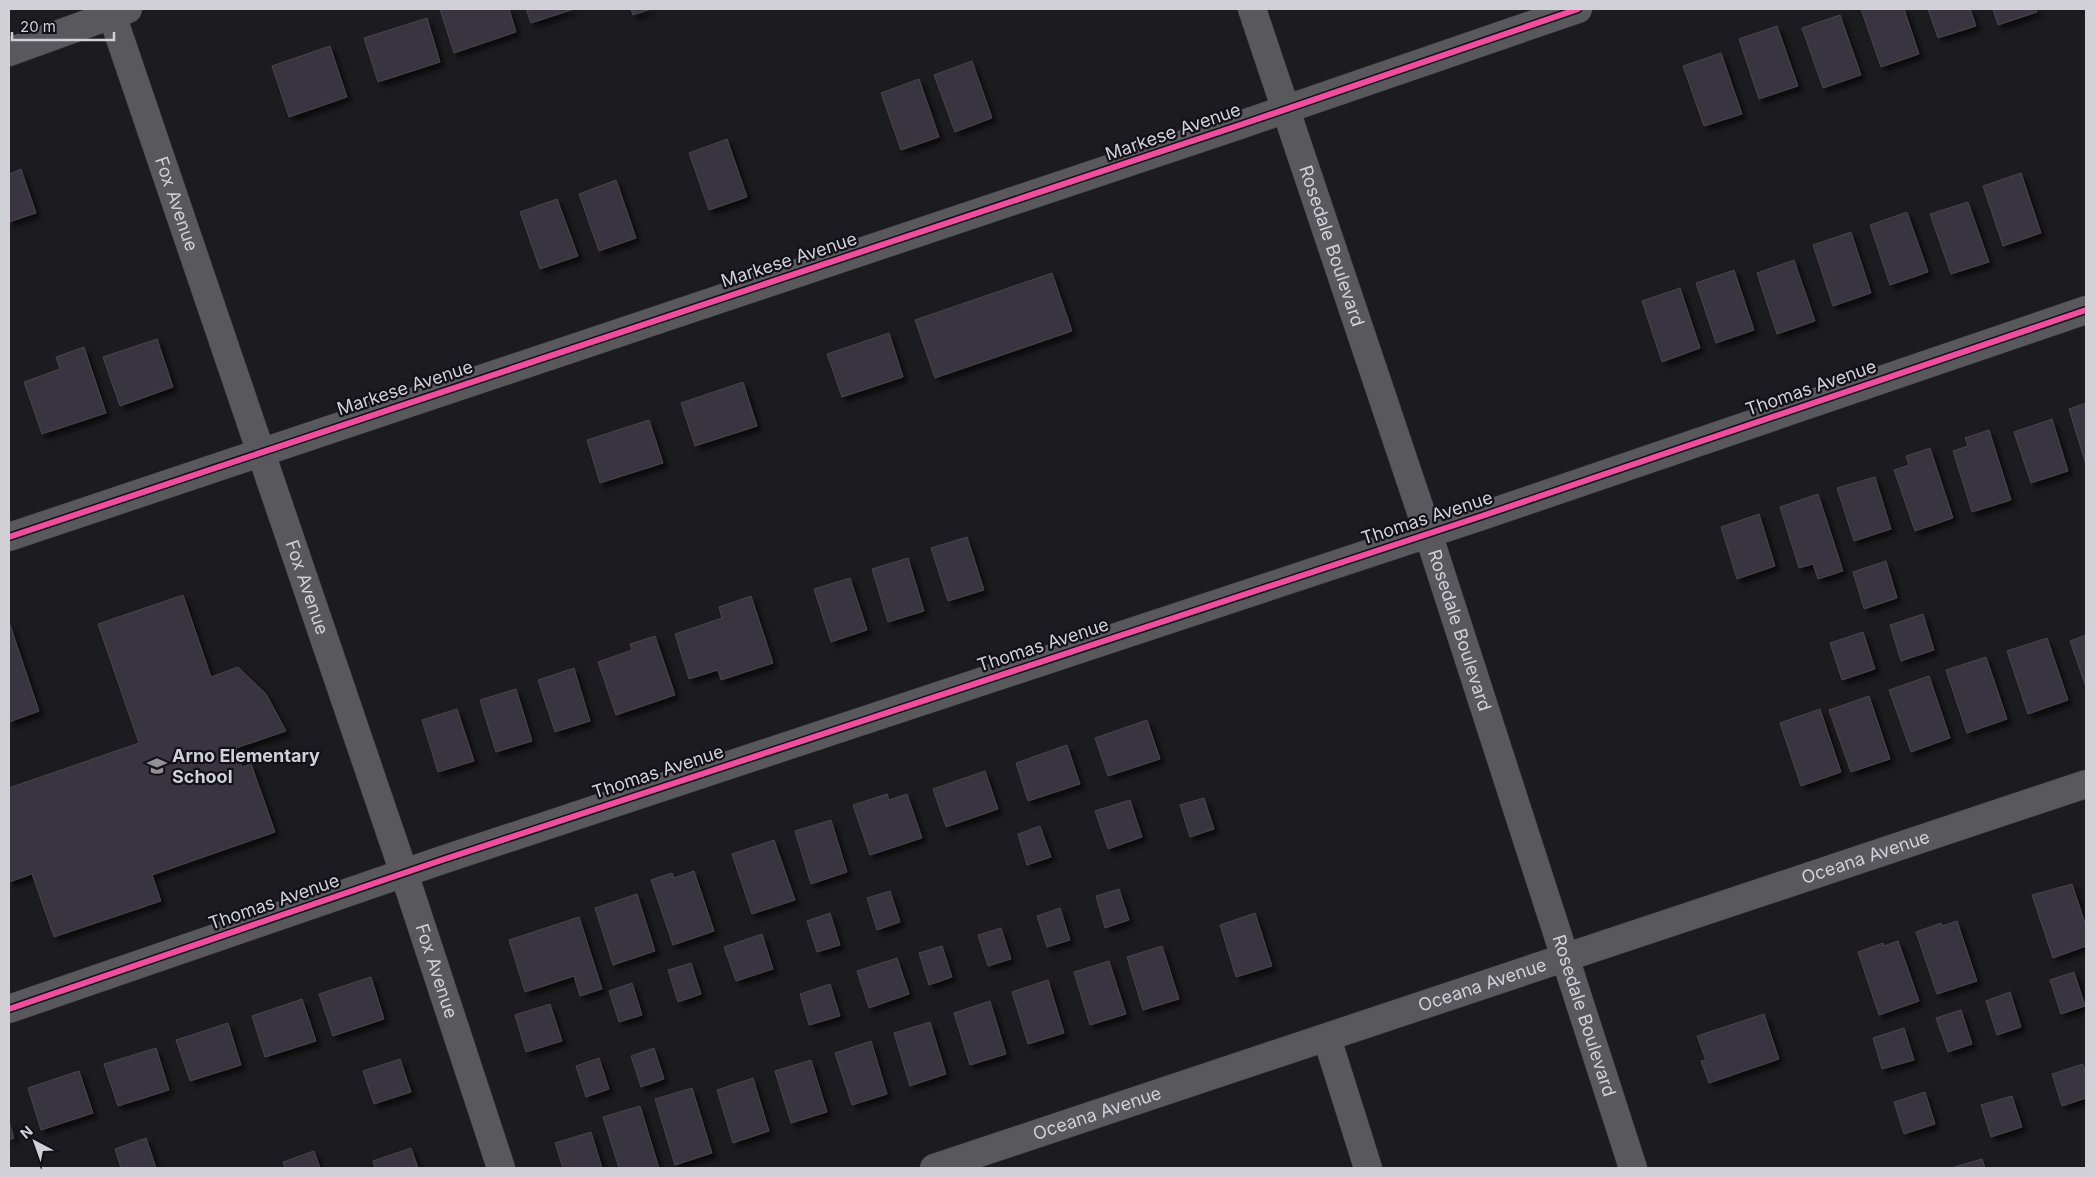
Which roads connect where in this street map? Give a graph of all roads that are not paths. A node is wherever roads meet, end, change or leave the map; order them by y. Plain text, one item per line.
1 (1252, 9) edge
2 (1578, 9) edge
3 (117, 10) edge
4 (9, 52) edge
5 (1286, 109) junction
6 (2086, 310) edge
7 (261, 452) junction
8 (1428, 533) junction
9 (9, 537) edge
10 (2086, 784) edge
11 (404, 873) junction
12 (1566, 957) junction
13 (9, 1009) edge
14 (1327, 1038) junction
15 (501, 1168) edge
16 (934, 1168) edge
17 (1368, 1168) edge
18 (1633, 1168) edge

1 - 5 street, Rosedale Boulevard
2 - 5 street, Markese Avenue
3 - 4 street
3 - 7 street, Fox Avenue
5 - 7 street, Markese Avenue
5 - 8 street, Rosedale Boulevard
6 - 8 street, Thomas Avenue
7 - 9 street, Markese Avenue
7 - 11 street, Fox Avenue
8 - 11 street, Thomas Avenue
8 - 12 street, Rosedale Boulevard
10 - 12 street, Oceana Avenue
11 - 13 street, Thomas Avenue
11 - 15 street, Fox Avenue
12 - 14 street, Oceana Avenue
12 - 18 street, Rosedale Boulevard
14 - 16 street, Oceana Avenue
14 - 17 street

